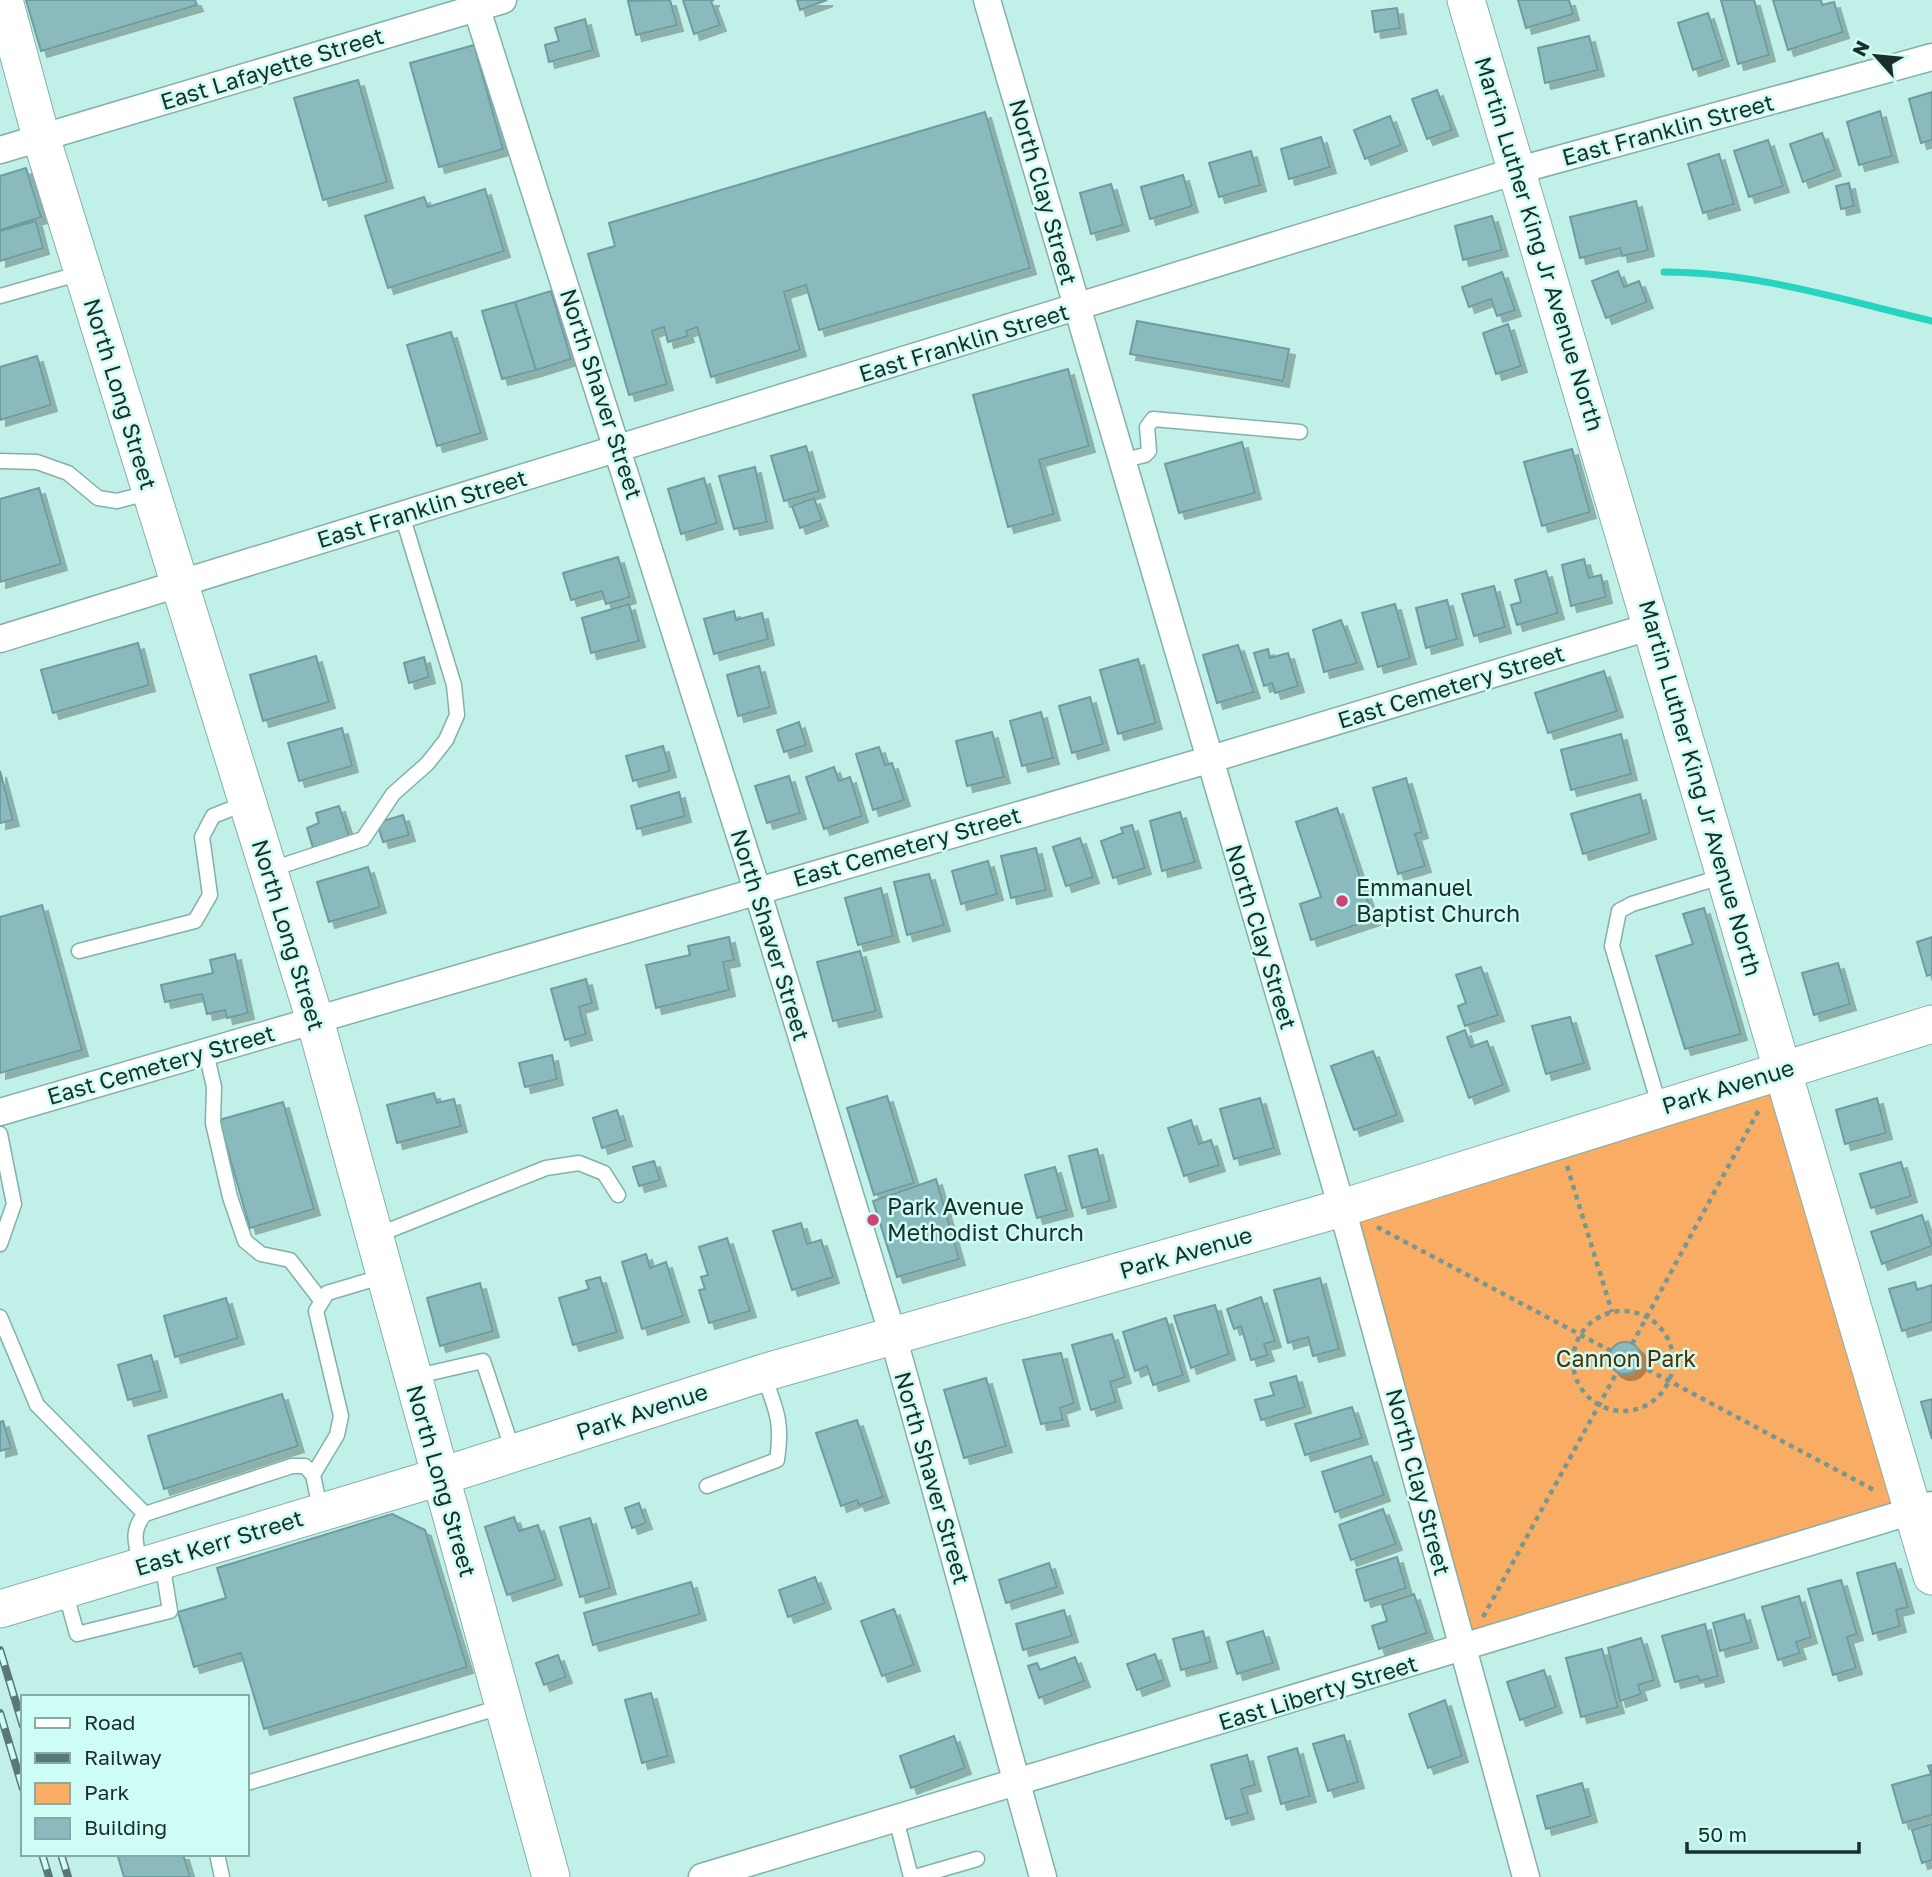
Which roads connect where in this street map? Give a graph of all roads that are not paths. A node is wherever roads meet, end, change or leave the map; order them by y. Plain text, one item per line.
1 (4, 0) edge
2 (503, 0) edge
3 (987, 0) edge
4 (1466, 0) edge
5 (475, 4) edge
6 (1932, 57) edge
7 (41, 137) junction
8 (0, 150) edge
9 (1519, 170) junction
10 (83, 272) junction
11 (0, 296) edge
12 (1077, 309) junction
13 (1300, 432) dead end
14 (619, 448) junction
15 (0, 461) edge
16 (1121, 461) junction
17 (151, 492) junction
18 (402, 515) junction
19 (179, 584) junction
20 (1652, 626) junction
21 (0, 639) edge
22 (1208, 760) junction
23 (247, 803) junction
24 (268, 870) junction
25 (1726, 875) junction
26 (757, 890) junction
27 (79, 951) dead end
28 (315, 1020) junction
29 (1932, 1024) edge
30 (206, 1052) junction
31 (1783, 1070) junction
32 (1660, 1109) junction
33 (0, 1112) edge
34 (0, 1134) edge
35 (618, 1195) dead end
36 (1356, 1216) junction
37 (374, 1237) junction
38 (0, 1244) edge
39 (384, 1276) junction
40 (320, 1299) junction
41 (0, 1317) edge
42 (893, 1336) junction
43 (762, 1373) junction
44 (412, 1377) junction
45 (514, 1454) junction
46 (313, 1475) junction
47 (439, 1477) junction
48 (707, 1486) dead end
49 (1909, 1503) edge
50 (321, 1513) junction
51 (145, 1514) junction
52 (152, 1564) junction
53 (1932, 1576) edge
54 (64, 1590) junction
55 (0, 1609) edge
56 (1463, 1649) junction
57 (504, 1706) junction
58 (1017, 1782) junction
59 (248, 1783) edge
60 (896, 1819) junction
61 (217, 1856) edge
62 (977, 1859) dead end
63 (222, 1877) edge
64 (551, 1877) edge
65 (702, 1877) edge
66 (913, 1877) edge
67 (1043, 1877) edge
68 (1527, 1877) edge

1 - 7 street, North Long Street
2 - 5 street, East Lafayette Street
3 - 12 street, North Clay Street
4 - 9 street, Martin Luther King Jr Avenue North
5 - 7 street, East Lafayette Street
5 - 14 street, North Shaver Street
6 - 9 street, East Franklin Street
7 - 8 street, East Lafayette Street
7 - 10 street, North Long Street
9 - 12 street, East Franklin Street
9 - 20 street, Martin Luther King Jr Avenue North
10 - 11 lane
10 - 17 street, North Long Street
12 - 14 street, East Franklin Street
12 - 16 street, North Clay Street
13 - 16 lane
14 - 18 street, East Franklin Street
14 - 26 street, North Shaver Street
15 - 17 lane
16 - 22 street, North Clay Street
17 - 19 street, North Long Street
18 - 19 street, East Franklin Street
18 - 24 lane
19 - 21 street, East Franklin Street
19 - 23 street, North Long Street
20 - 22 street, East Cemetery Street
20 - 25 street, Martin Luther King Jr Avenue North
22 - 26 street, East Cemetery Street
22 - 36 street, North Clay Street
23 - 24 street, North Long Street
23 - 27 lane
24 - 28 street, North Long Street
25 - 31 street, Martin Luther King Jr Avenue North
25 - 32 lane
26 - 28 street, East Cemetery Street
26 - 42 street, North Shaver Street
28 - 30 street, East Cemetery Street
28 - 37 street, North Long Street
29 - 31 street, Park Avenue
30 - 33 street, East Cemetery Street
30 - 40 lane
31 - 32 street, Park Avenue
31 - 49 street, Martin Luther King Jr Avenue North
32 - 36 street, Park Avenue
34 - 38 lane
35 - 37 lane
36 - 42 street, Park Avenue
36 - 56 street, North Clay Street
37 - 39 street, North Long Street
39 - 40 lane
39 - 44 street, North Long Street
40 - 46 lane
41 - 51 lane
42 - 43 street, Park Avenue
42 - 58 street, North Shaver Street
43 - 45 street, Park Avenue
43 - 48 lane
44 - 45 lane
44 - 47 street, North Long Street
45 - 47 street, Park Avenue
46 - 50 lane
46 - 51 lane
47 - 50 street, East Kerr Street
47 - 57 street, North Long Street
49 - 53 street, Martin Luther King Jr Avenue North
49 - 56 street, East Liberty Street
50 - 52 street, East Kerr Street
51 - 52 lane
52 - 54 street, East Kerr Street
52 - 54 lane
54 - 55 street, East Kerr Street
56 - 58 street, East Liberty Street
56 - 68 street, North Clay Street
57 - 59 lane
57 - 64 street, North Long Street
58 - 60 street, East Liberty Street
58 - 67 street, North Shaver Street
60 - 65 street, East Liberty Street
60 - 66 lane
61 - 63 lane
62 - 66 lane

